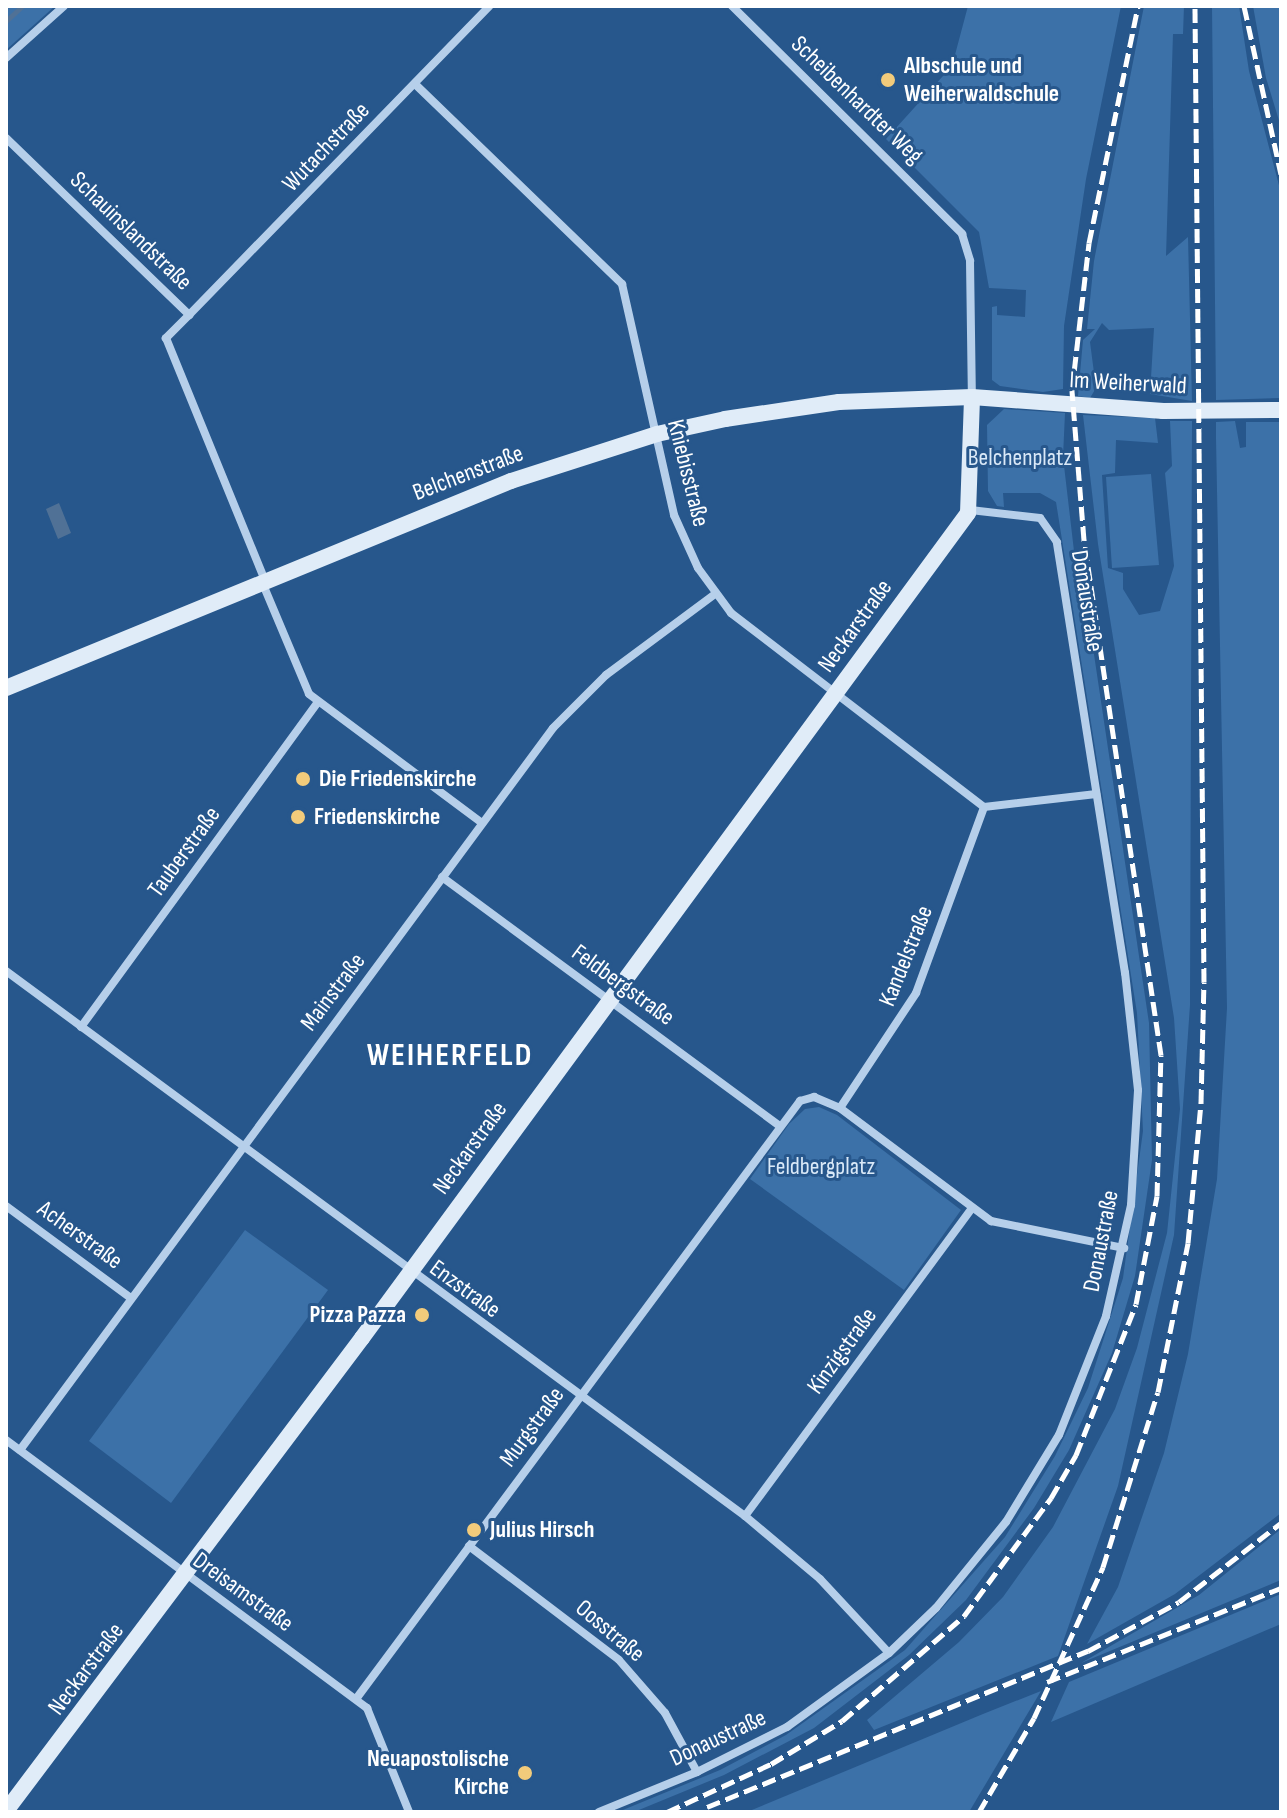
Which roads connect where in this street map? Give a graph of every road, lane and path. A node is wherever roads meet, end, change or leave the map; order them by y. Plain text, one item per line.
1 (64, 6) edge
2 (490, 6) edge
3 (732, 6) edge
4 (6, 58) edge
5 (415, 84) junction
6 (6, 138) edge
7 (189, 315) junction
8 (972, 397) junction
9 (1281, 410) edge
10 (657, 434) junction
11 (970, 510) junction
12 (264, 582) junction
13 (715, 594) junction
14 (6, 688) edge
15 (835, 694) junction
16 (318, 702) junction
17 (1096, 794) junction
18 (984, 807) junction
19 (482, 823) junction
20 (442, 877) junction
21 (6, 971) edge
22 (608, 999) junction
23 (81, 1027) junction
24 (840, 1108) junction
25 (780, 1126) junction
26 (243, 1146) junction
27 (6, 1206) edge
28 (971, 1210) junction
29 (1124, 1248) junction
30 (409, 1273) junction
31 (131, 1298) junction
32 (579, 1396) junction
33 (6, 1440) edge
34 (20, 1450) junction
35 (745, 1516) junction
36 (469, 1546) junction
37 (186, 1575) junction
38 (889, 1653) junction
39 (356, 1699) junction
40 (697, 1772) junction
41 (6, 1811) edge
42 (409, 1812) edge
43 (599, 1812) edge

1 - 4 street
2 - 5 street, Wutachstraße
3 - 8 street, Scheibenhardter Weg
5 - 7 street, Wutachstraße
5 - 10 street, Kniebisstraße
6 - 7 street, Schauinslandstraße
7 - 12 street, Schauinslandstraße
8 - 9 street, Im Weiherwald
8 - 10 street, Belchenstraße
8 - 11 street
10 - 12 street, Belchenstraße
10 - 13 street, Kniebisstraße
11 - 15 street, Neckarstraße
11 - 17 street, Donaustraße
12 - 14 street, Belchenstraße
12 - 16 street, Schauinslandstraße
13 - 15 street, Kniebisstraße
13 - 19 street, Mainstraße
15 - 18 street, Kniebisstraße
15 - 22 street, Neckarstraße
16 - 19 street, Schauinslandstraße
16 - 23 street, Tauberstraße
17 - 18 street
17 - 29 street, Donaustraße
18 - 24 street, Kandelstraße
19 - 20 street, Mainstraße
20 - 22 street, Feldbergstraße
20 - 26 street, Mainstraße
21 - 23 street, Enzstraße
22 - 25 street, Feldbergstraße
22 - 30 street, Neckarstraße
23 - 26 street, Enzstraße
24 - 25 street
24 - 28 street
25 - 32 street, Murgstraße
26 - 30 street, Enzstraße
26 - 31 street, Mainstraße
27 - 31 street, Acherstraße
28 - 29 street
28 - 35 street, Kinzigstraße
29 - 38 street, Donaustraße
30 - 32 street, Enzstraße
30 - 37 street, Neckarstraße
31 - 34 street, Mainstraße
32 - 35 street, Enzstraße
32 - 36 street, Murgstraße
33 - 34 street, Dreisamstraße
34 - 37 street, Dreisamstraße
35 - 38 street, Enzstraße
36 - 39 street, Murgstraße
36 - 40 street, Oosstraße
37 - 39 street, Dreisamstraße
37 - 41 street, Neckarstraße
38 - 40 street, Donaustraße
39 - 42 street, Dreisamstraße
40 - 43 street, Donaustraße

